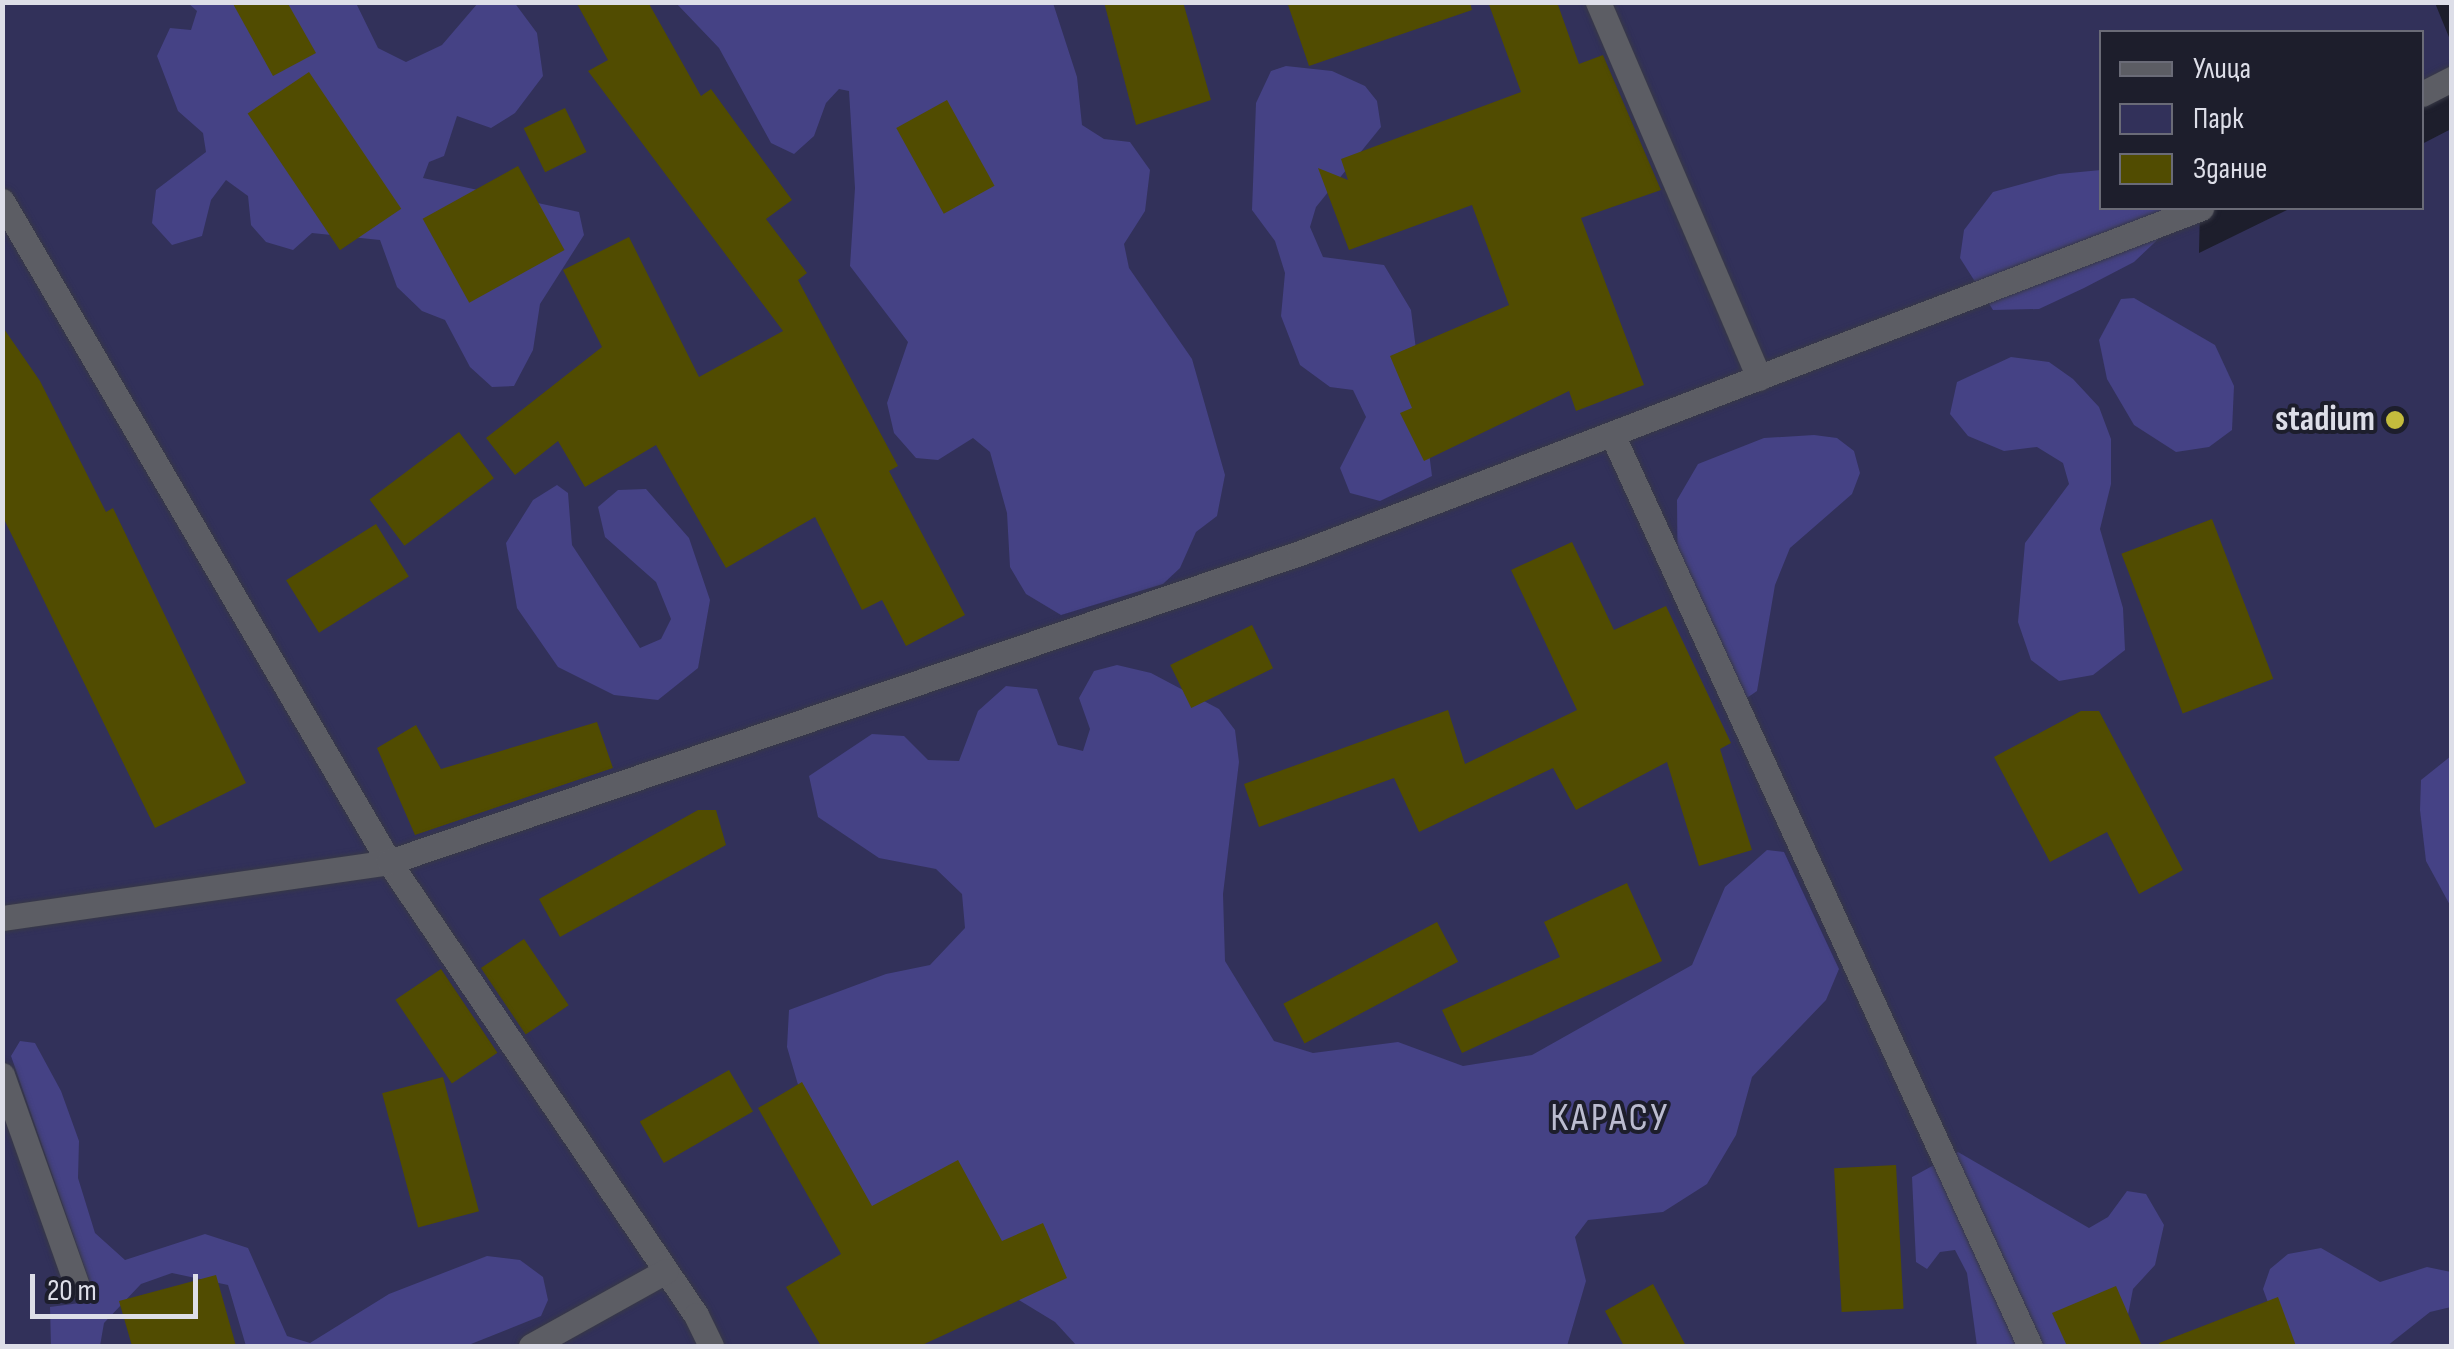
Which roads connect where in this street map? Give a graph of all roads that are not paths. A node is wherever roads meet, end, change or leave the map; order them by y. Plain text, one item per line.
1 (1598, 2) edge
2 (2452, 79) edge
3 (2424, 93) edge
4 (2, 201) edge
5 (2196, 210) edge
6 (1759, 378) junction
7 (1612, 434) junction
8 (389, 862) junction
9 (2, 918) edge
10 (2, 1076) edge
11 (666, 1271) junction
12 (76, 1283) dead end
13 (531, 1346) edge
14 (711, 1346) edge
15 (2030, 1346) edge

1 - 6 street
2 - 3 street
4 - 8 street
5 - 6 street
6 - 7 street
7 - 8 street
7 - 15 street
8 - 9 street
8 - 11 street
10 - 12 street
11 - 13 street
11 - 14 street

